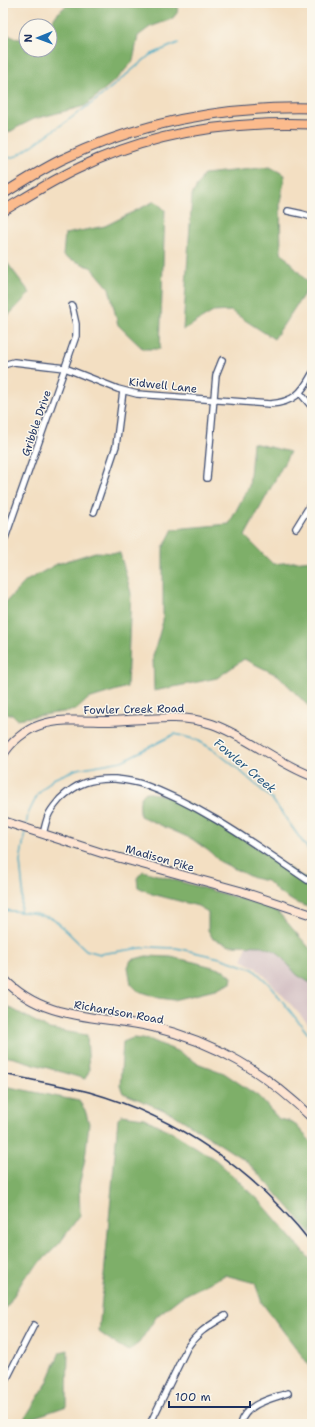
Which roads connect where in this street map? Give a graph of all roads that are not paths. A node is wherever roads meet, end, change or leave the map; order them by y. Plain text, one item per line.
1 (312, 108) edge
2 (312, 124) edge
3 (3, 194) edge
4 (3, 211) edge
5 (288, 211) dead end
6 (312, 217) edge
7 (72, 306) dead end
8 (222, 360) dead end
9 (3, 365) edge
10 (65, 368) junction
11 (312, 374) edge
12 (123, 391) junction
13 (300, 394) junction
14 (214, 400) junction
15 (312, 408) edge
16 (207, 478) dead end
17 (312, 502) edge
18 (94, 512) dead end
19 (296, 528) dead end
20 (3, 544) edge
21 (3, 755) edge
22 (312, 776) edge
23 (3, 821) edge
24 (39, 833) junction
25 (312, 883) edge
26 (312, 915) edge
27 (3, 978) edge
28 (312, 1118) edge
29 (225, 1316) dead end
30 (34, 1325) dead end
31 (3, 1386) edge
32 (288, 1393) dead end
33 (150, 1424) edge
34 (240, 1424) edge

1 - 3 main road
2 - 4 main road
5 - 6 street
7 - 10 street, Gribble Drive
8 - 14 street
9 - 10 street, Kidwell Lane
10 - 12 street, Kidwell Lane
10 - 20 street, Gribble Drive
11 - 13 street
12 - 14 street, Kidwell Lane
12 - 18 street
13 - 14 street, Kidwell Lane
13 - 15 street
14 - 16 street
17 - 19 street
21 - 22 main road, Fowler Creek Road
23 - 24 main road, Madison Pike
24 - 25 street
24 - 26 main road, Madison Pike
27 - 28 main road, Richardson Road
29 - 33 street
30 - 31 street
32 - 34 street

